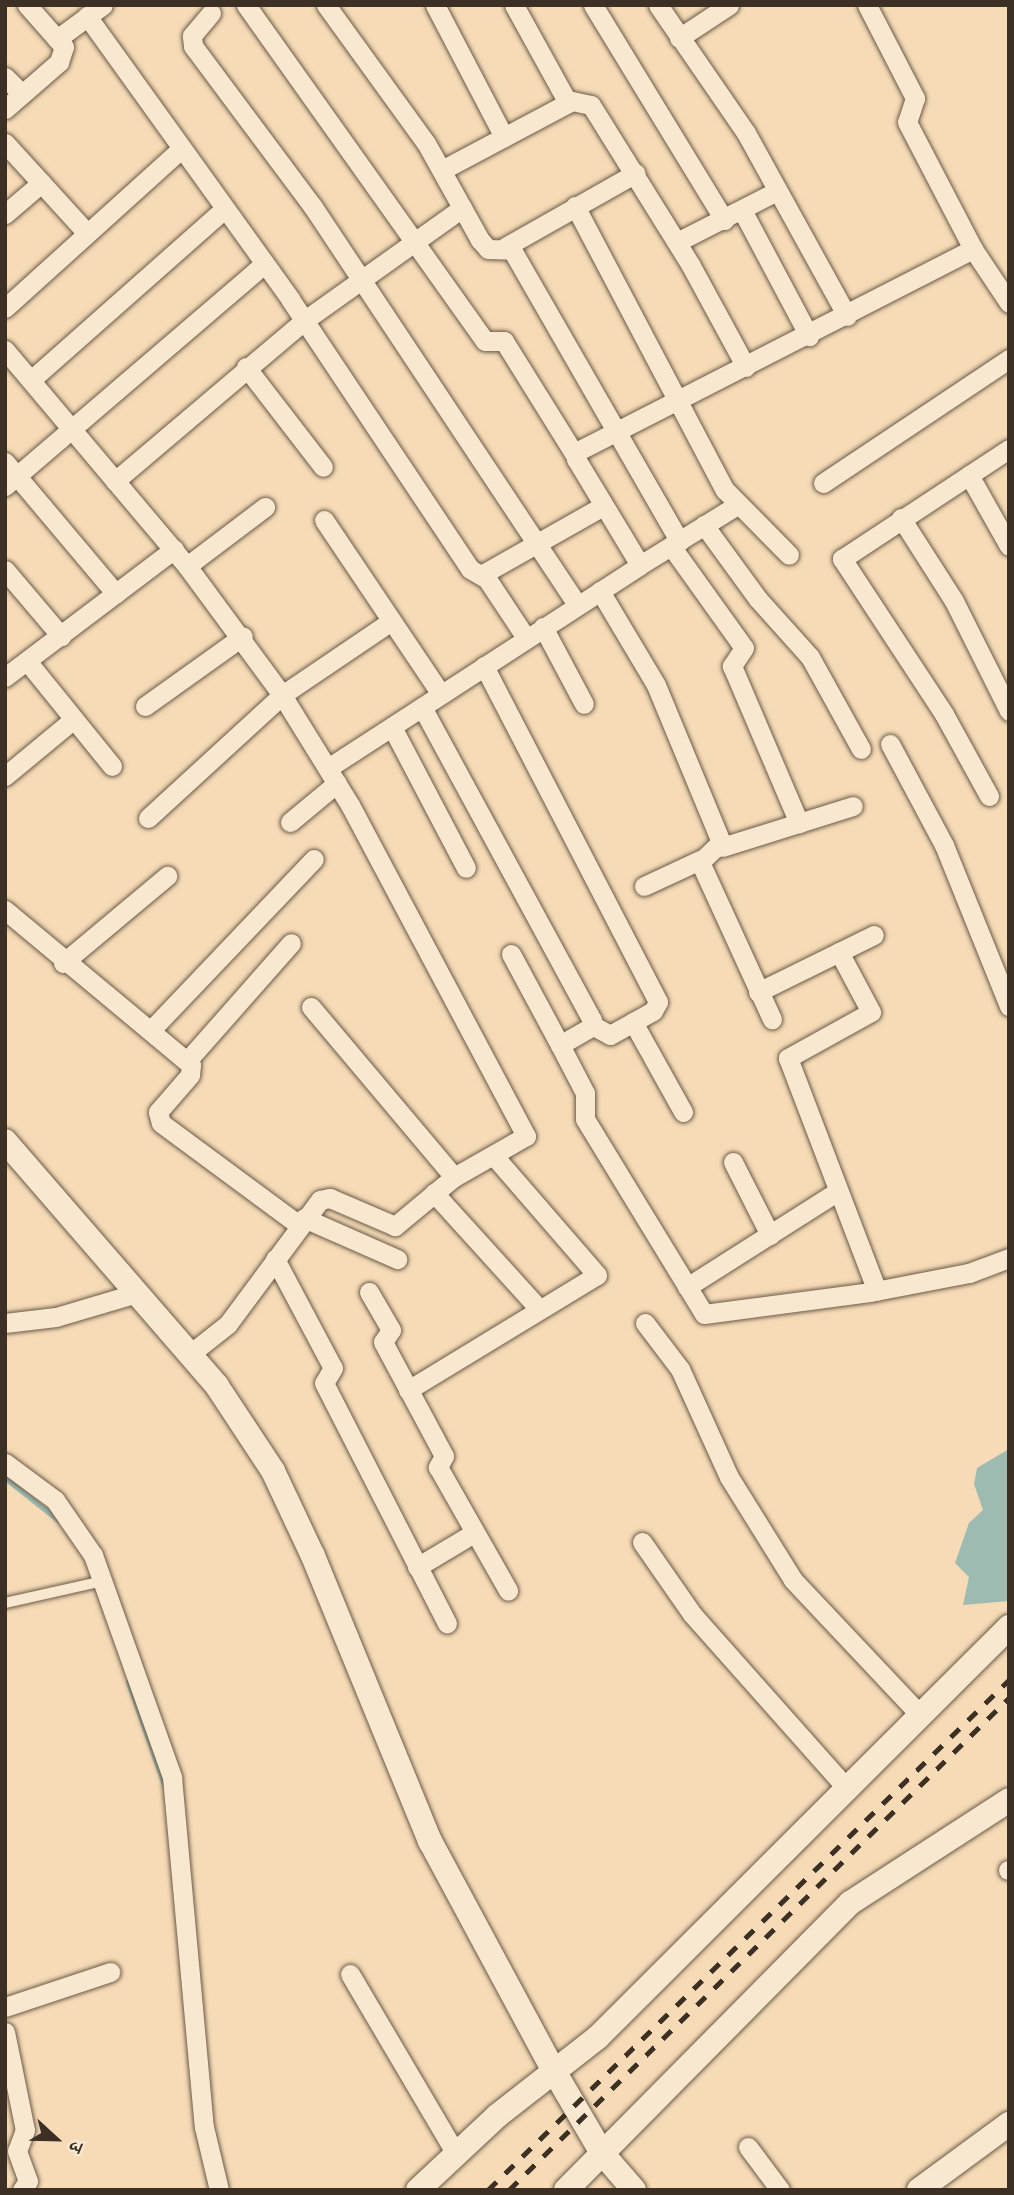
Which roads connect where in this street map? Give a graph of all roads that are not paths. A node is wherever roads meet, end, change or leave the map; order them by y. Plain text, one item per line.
1 (27, 5) edge
2 (246, 5) edge
3 (326, 5) edge
4 (435, 5) edge
5 (514, 5) edge
6 (593, 5) edge
7 (657, 5) edge
8 (729, 5) edge
9 (867, 5) edge
10 (214, 8) edge
11 (95, 11) edge
12 (679, 38) junction
13 (57, 39) junction
14 (5, 77) edge
15 (22, 94) junction
16 (568, 103) junction
17 (5, 109) edge
18 (504, 137) junction
19 (5, 144) edge
20 (180, 150) junction
21 (442, 170) junction
22 (636, 173) junction
23 (41, 183) junction
24 (777, 191) junction
25 (575, 206) junction
26 (462, 208) junction
27 (223, 210) junction
28 (742, 210) junction
29 (5, 214) edge
30 (724, 220) junction
31 (86, 232) junction
32 (415, 241) junction
33 (677, 242) junction
34 (505, 247) junction
35 (973, 249) junction
36 (264, 264) junction
37 (360, 278) junction
38 (1009, 303) edge
39 (5, 307) edge
40 (847, 316) junction
41 (304, 320) junction
42 (809, 336) junction
43 (5, 350) edge
44 (1009, 359) edge
45 (246, 367) junction
46 (746, 367) junction
47 (31, 380) junction
48 (679, 400) junction
49 (72, 429) junction
50 (615, 432) junction
51 (1009, 449) edge
52 (575, 455) junction
53 (323, 467) dead end
54 (9, 474) edge
55 (969, 475) junction
56 (115, 481) junction
57 (823, 483) dead end
58 (737, 505) junction
59 (603, 506) junction
60 (265, 507) dead end
61 (901, 518) junction
62 (324, 520) dead end
63 (704, 525) junction
64 (536, 542) junction
65 (675, 543) junction
66 (1009, 546) edge
67 (174, 549) junction
68 (789, 555) dead end
69 (640, 565) junction
70 (187, 566) junction
71 (5, 570) edge
72 (481, 575) junction
73 (600, 592) junction
74 (116, 594) junction
75 (577, 604) junction
76 (390, 622) junction
77 (534, 633) junction
78 (61, 636) junction
79 (243, 636) junction
80 (27, 661) junction
81 (484, 666) junction
82 (5, 677) edge
83 (441, 694) junction
84 (282, 695) junction
85 (584, 704) dead end
86 (145, 706) dead end
87 (422, 707) junction
88 (1009, 711) edge
89 (74, 719) junction
90 (392, 727) junction
91 (890, 744) dead end
92 (861, 749) dead end
93 (113, 766) dead end
94 (332, 775) junction
95 (5, 776) edge
96 (989, 796) dead end
97 (853, 806) dead end
98 (148, 818) dead end
99 (290, 822) dead end
100 (799, 823) junction
101 (722, 847) junction
102 (314, 859) dead end
103 (700, 860) junction
104 (466, 868) dead end
105 (167, 876) dead end
106 (644, 886) dead end
107 (5, 911) edge
108 (874, 935) dead end
109 (291, 943) dead end
110 (839, 952) junction
111 (510, 954) dead end
112 (63, 963) junction
113 (758, 992) junction
114 (1009, 1006) edge
115 (311, 1007) dead end
116 (772, 1019) dead end
117 (634, 1022) junction
118 (592, 1025) junction
119 (151, 1030) junction
120 (560, 1045) junction
121 (187, 1061) junction
122 (683, 1112) dead end
123 (5, 1141) edge
124 (494, 1156) junction
125 (733, 1162) dead end
126 (454, 1177) junction
127 (838, 1191) junction
128 (434, 1193) junction
129 (301, 1222) junction
130 (770, 1235) junction
131 (1009, 1258) edge
132 (275, 1259) junction
133 (397, 1259) dead end
134 (687, 1287) junction
135 (877, 1291) junction
136 (369, 1292) dead end
137 (137, 1293) junction
138 (539, 1309) junction
139 (5, 1323) edge
140 (645, 1323) dead end
141 (190, 1354) junction
142 (408, 1390) junction
143 (5, 1463) edge
144 (474, 1532) junction
145 (642, 1542) dead end
146 (417, 1567) junction
147 (96, 1582) junction
148 (508, 1590) dead end
149 (5, 1603) edge
150 (447, 1623) dead end
151 (1009, 1627) edge
152 (920, 1715) junction
153 (848, 1790) junction
154 (1009, 1800) edge
155 (110, 1972) dead end
156 (350, 1974) dead end
157 (5, 2007) edge
158 (5, 2032) edge
159 (554, 2071) junction
160 (1009, 2123) edge
161 (748, 2147) dead end
162 (602, 2153) junction
163 (456, 2154) junction
164 (22, 2190) edge
165 (219, 2190) edge
166 (418, 2190) edge
167 (566, 2190) edge
168 (634, 2190) edge
169 (780, 2190) edge
170 (919, 2190) edge

1 - 13 street
2 - 32 street
3 - 21 street
4 - 18 street
5 - 16 street
6 - 30 street
7 - 12 street
8 - 12 street
9 - 35 street
10 - 37 street
11 - 13 street
11 - 20 street
12 - 24 street
13 - 15 street
14 - 15 street
15 - 17 street
16 - 18 street
16 - 22 street
18 - 21 street
19 - 23 street
20 - 27 street
20 - 31 street
21 - 26 street
22 - 25 street
22 - 33 street
23 - 29 street
23 - 31 street
24 - 28 street
24 - 40 street
25 - 34 street
25 - 48 street
26 - 32 street
26 - 34 street
27 - 36 street
27 - 47 street
28 - 30 street
28 - 42 street
30 - 33 street
31 - 39 street
32 - 37 street
32 - 52 street
33 - 46 street
34 - 50 street
35 - 38 street
35 - 40 street
36 - 41 street
36 - 49 street
37 - 41 street
37 - 64 street
40 - 42 street
41 - 45 street
41 - 72 street
42 - 46 street
43 - 47 street
44 - 57 street
45 - 53 street
45 - 56 street
46 - 48 street
47 - 49 street
48 - 50 street
48 - 58 street
49 - 54 street
49 - 56 street
50 - 52 street
50 - 65 street
51 - 55 street
52 - 59 street
54 - 74 street
55 - 61 street
55 - 66 street
56 - 67 street
58 - 63 street
58 - 68 street
59 - 64 street
59 - 69 street
60 - 70 street
61 - 88 street
61 - 96 street
62 - 76 street
63 - 65 street
63 - 92 street
64 - 72 street
64 - 75 street
65 - 69 street
65 - 100 street
67 - 70 street
67 - 74 street
69 - 73 street
70 - 79 street
71 - 78 street
72 - 77 street
73 - 75 street
73 - 101 street
74 - 78 street
75 - 77 street
76 - 83 street
76 - 84 street
77 - 81 street
77 - 85 street
78 - 80 street
79 - 84 street
79 - 86 street
80 - 82 street
80 - 89 street
81 - 83 street
81 - 117 street
83 - 87 street
84 - 94 street
84 - 98 street
87 - 90 street
87 - 118 street
89 - 93 street
89 - 95 street
90 - 94 street
90 - 104 street
91 - 114 street
94 - 99 street
94 - 124 street
97 - 100 street
100 - 101 street
101 - 103 street
102 - 119 street
103 - 106 street
103 - 113 street
105 - 112 street
107 - 112 street
108 - 110 street
109 - 121 street
110 - 113 street
110 - 127 street
111 - 120 street
112 - 119 street
113 - 116 street
115 - 126 street
117 - 118 street
117 - 122 street
118 - 120 street
119 - 121 street
120 - 134 street
121 - 129 street
123 - 137 street
124 - 126 street
124 - 138 street
125 - 130 street
126 - 128 street
127 - 130 street
127 - 135 street
128 - 129 street
128 - 138 street
129 - 132 street
129 - 133 street
130 - 134 street
131 - 135 street
132 - 141 street
132 - 146 street
134 - 135 street
136 - 142 street
137 - 139 street
137 - 141 street
138 - 142 street
140 - 152 street
141 - 159 street
142 - 144 street
143 - 147 street
144 - 146 street
144 - 148 street
145 - 153 street
146 - 150 street
147 - 149 lane
147 - 165 street
151 - 152 street
152 - 153 street
153 - 159 street
154 - 162 street
155 - 157 street
156 - 163 street
158 - 164 street
159 - 162 street
159 - 163 street
160 - 170 street
161 - 169 street
162 - 167 street
162 - 168 street
163 - 166 street

